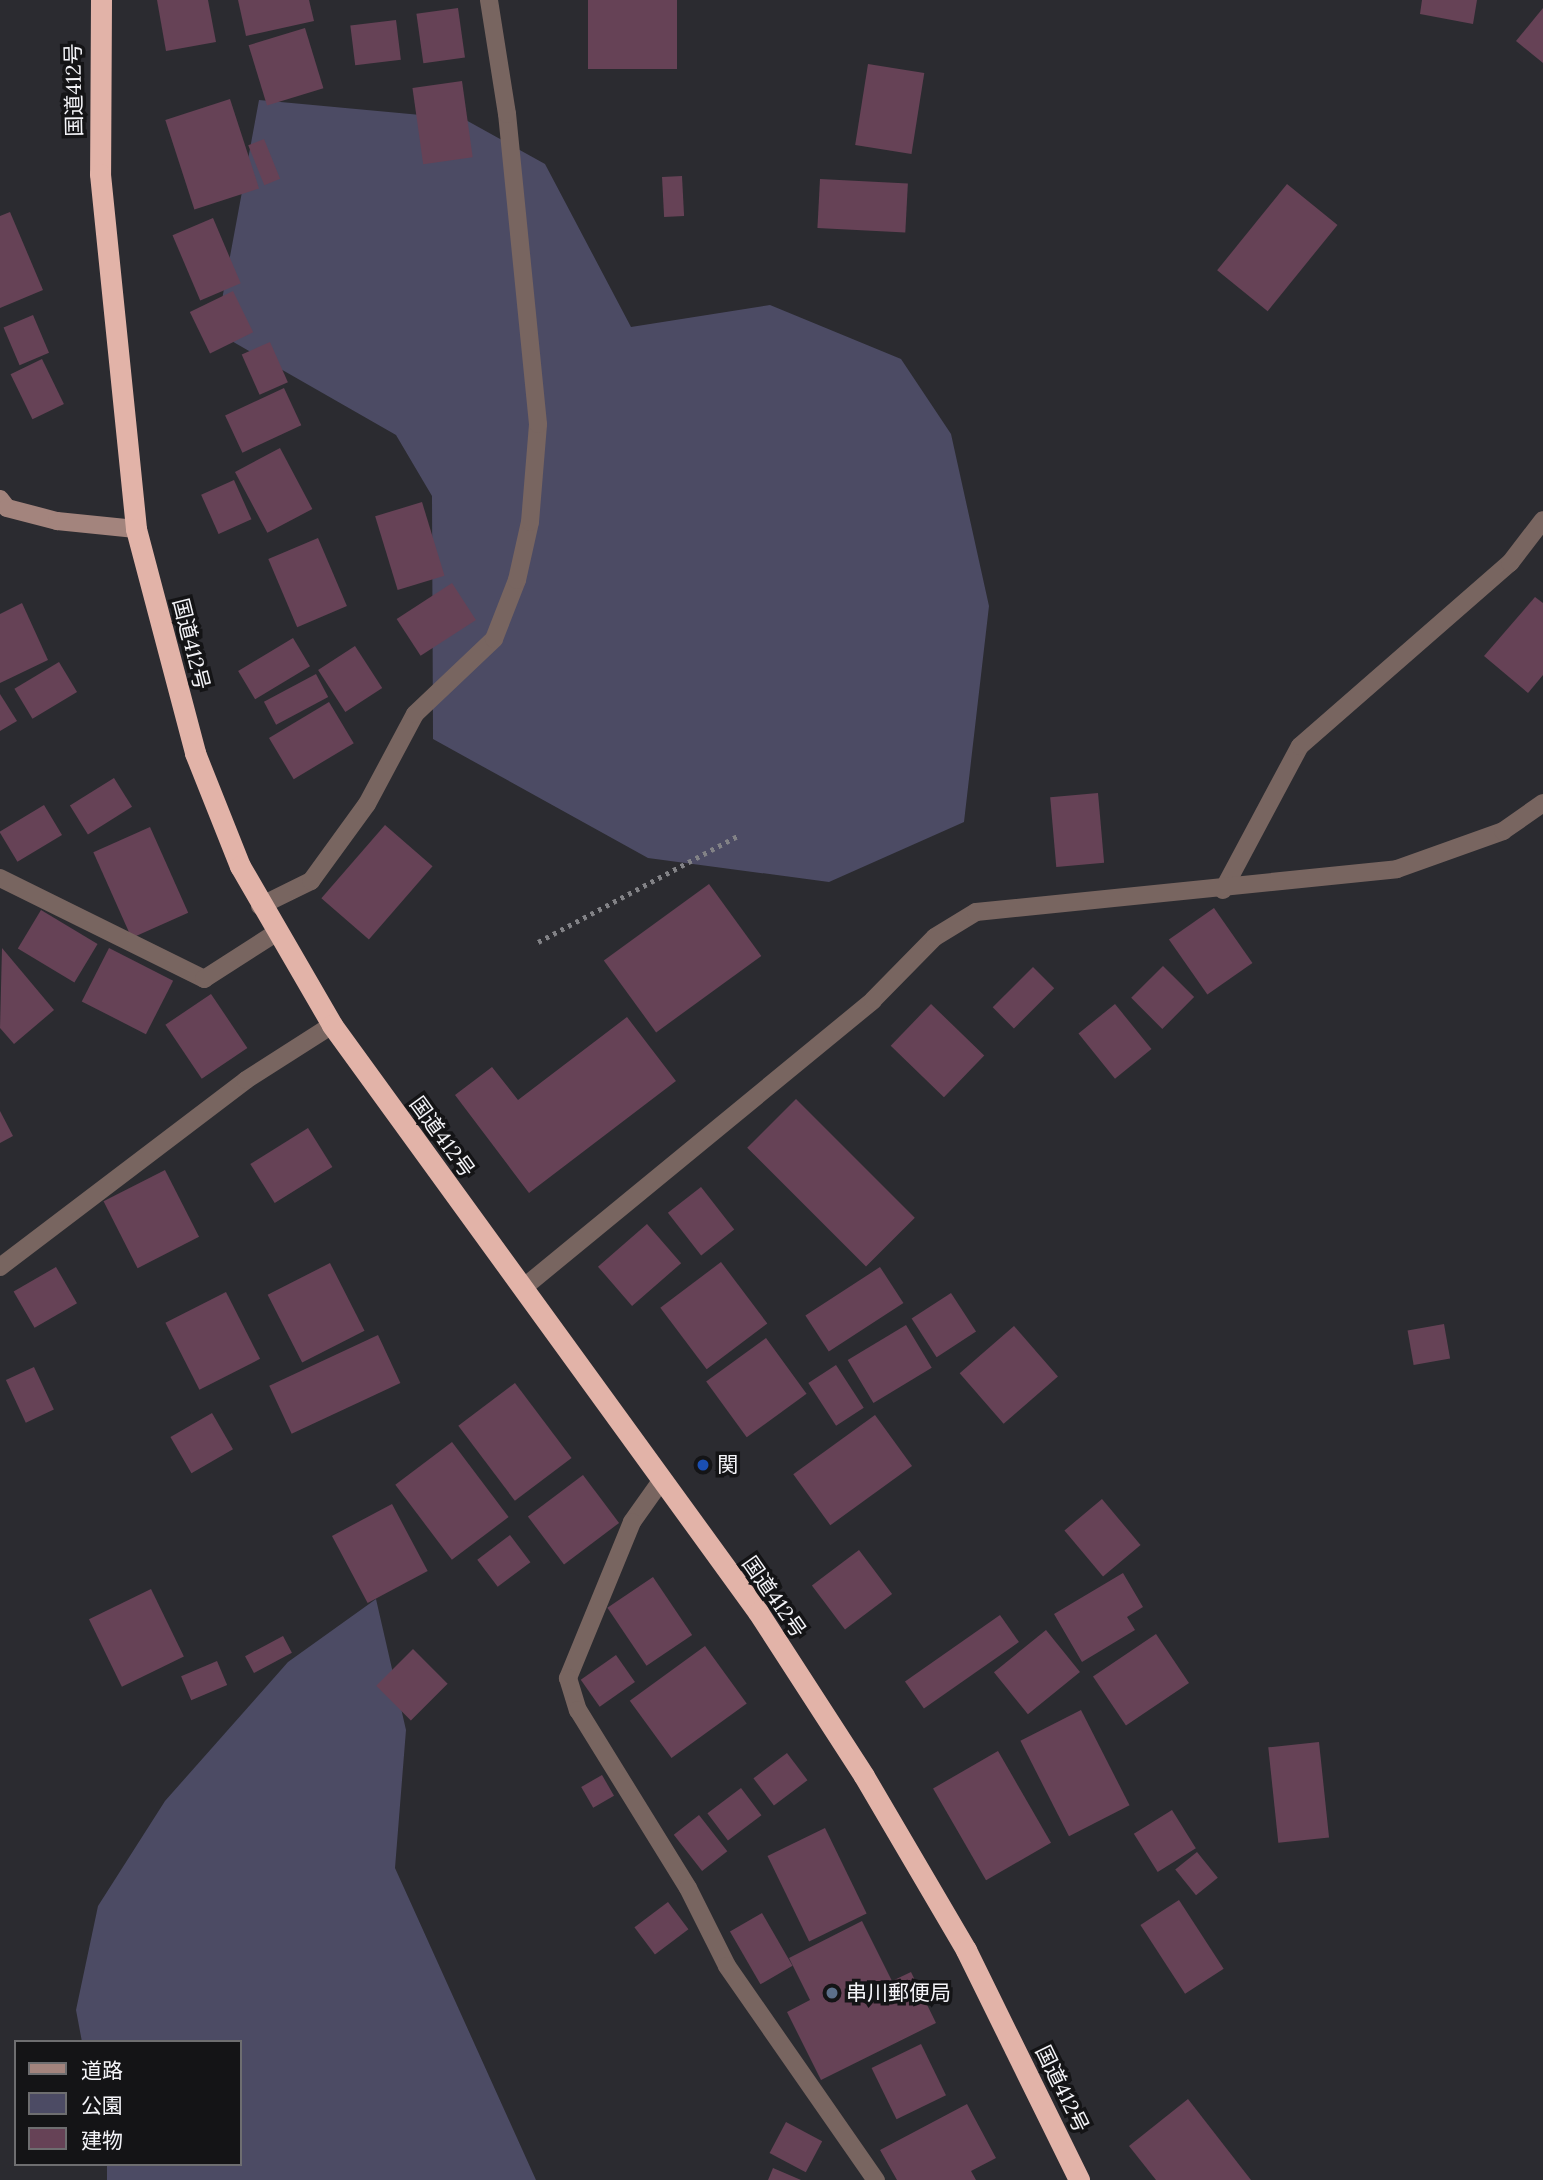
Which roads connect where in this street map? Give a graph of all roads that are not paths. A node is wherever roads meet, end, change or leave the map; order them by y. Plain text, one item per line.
1 (100, 0) edge
2 (489, 0) edge
3 (0, 499) edge
4 (1543, 520) edge
5 (136, 529) junction
6 (1543, 803) edge
7 (0, 878) edge
8 (1223, 890) junction
9 (260, 906) junction
10 (274, 934) junction
11 (332, 1025) junction
12 (0, 1267) edge
13 (523, 1288) junction
14 (661, 1481) junction
15 (876, 2180) edge
16 (1079, 2180) edge

1 - 5 highway, 国道412号
2 - 9 street
3 - 5 main road
4 - 8 street
5 - 9 highway, 国道412号
6 - 8 street
7 - 10 street
8 - 13 street
9 - 10 highway, 国道412号
10 - 11 highway, 国道412号
11 - 12 street
11 - 13 highway, 国道412号
13 - 14 highway, 国道412号
14 - 15 street
14 - 16 highway, 国道412号

